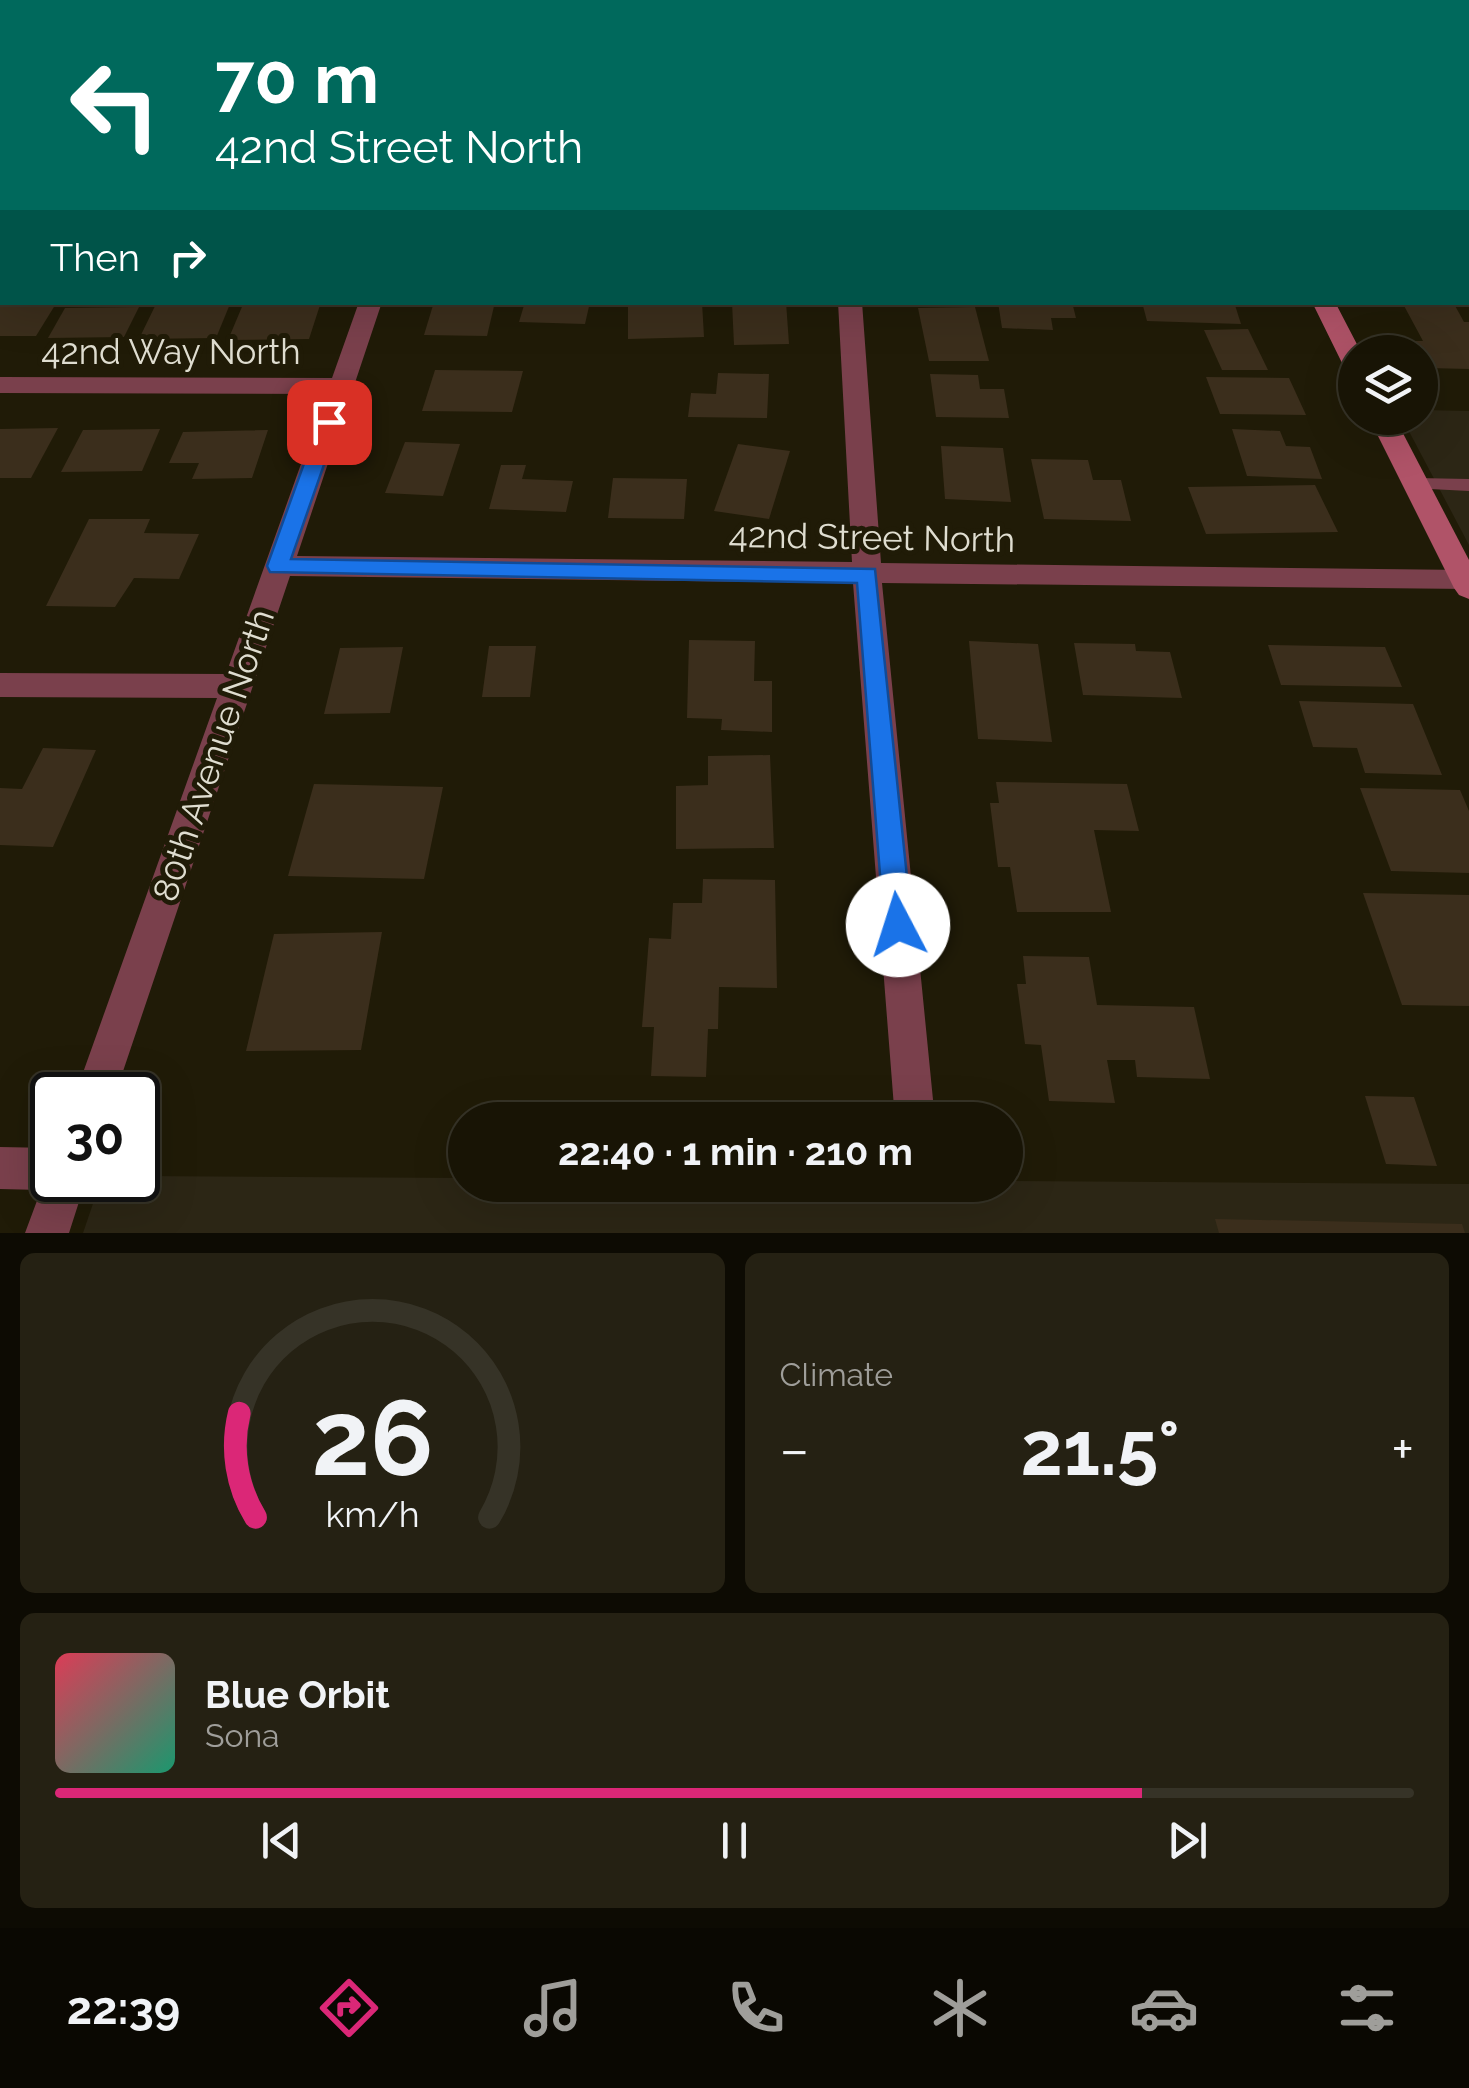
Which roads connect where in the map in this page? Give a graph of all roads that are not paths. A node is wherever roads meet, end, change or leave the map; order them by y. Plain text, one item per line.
1 (371, 305) edge
2 (850, 305) edge
3 (1325, 305) edge
4 (1340, 335) edge
5 (0, 386) edge
6 (342, 386) junction
7 (1391, 435) edge
8 (1416, 484) junction
9 (1469, 484) edge
10 (278, 566) junction
11 (868, 575) junction
12 (1467, 584) edge
13 (0, 685) edge
14 (237, 686) junction
15 (103, 1072) edge
16 (912, 1102) edge
17 (0, 1168) edge
18 (30, 1169) edge
19 (58, 1202) edge
20 (47, 1233) edge

1 - 6 street, 80th Avenue North
2 - 11 street
3 - 4 street
5 - 6 street, 42nd Way North
6 - 10 street, 80th Avenue North
7 - 8 street
8 - 9 lane
8 - 12 street
10 - 11 street, 42nd Street North
10 - 14 street, 80th Avenue North
11 - 12 street, 42nd Street North
11 - 16 street
13 - 14 street
14 - 15 street, 80th Avenue North
17 - 18 street
19 - 20 street

